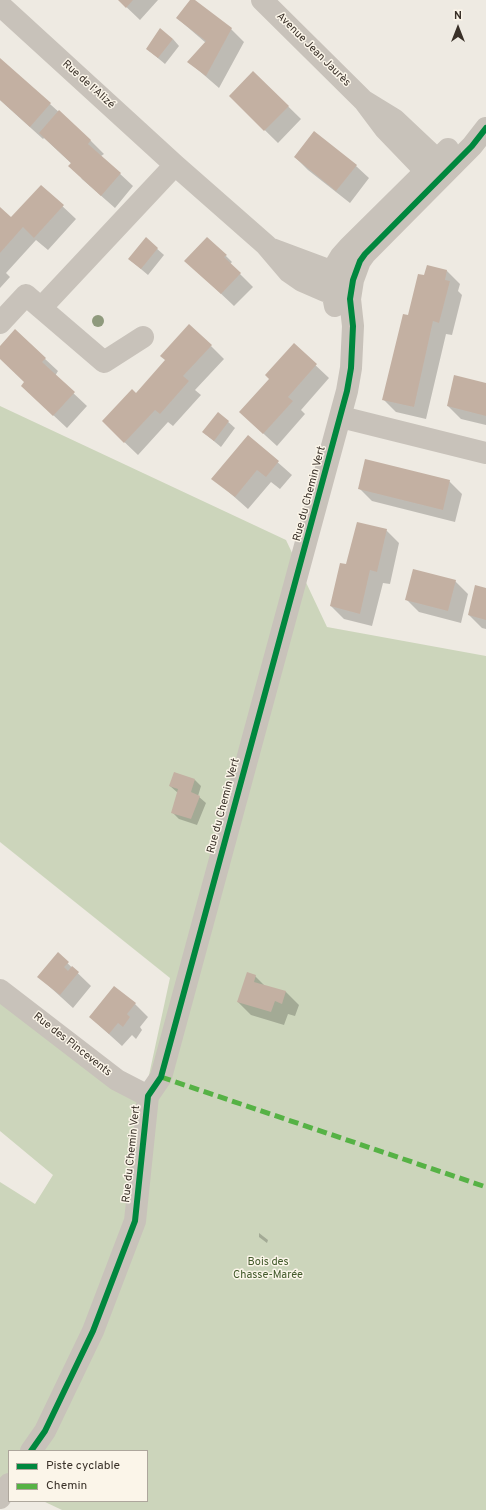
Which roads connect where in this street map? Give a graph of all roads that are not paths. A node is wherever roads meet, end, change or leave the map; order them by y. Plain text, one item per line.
1 (262, 0) edge
2 (0, 4) edge
3 (486, 115) edge
4 (486, 128) edge
5 (175, 165) junction
6 (436, 172) junction
7 (342, 284) junction
8 (40, 308) junction
9 (0, 323) edge
10 (143, 337) dead end
11 (341, 417) junction
12 (486, 453) edge
13 (0, 990) edge
14 (148, 1096) junction
15 (33, 1450) edge
16 (8, 1486) edge
17 (0, 1498) edge

1 - 6 street, Avenue Jean Jaurès
2 - 5 street, Rue de l'Alizé
3 - 6 street
4 - 6 street
5 - 7 street, Rue de l'Alizé
5 - 8 street
6 - 7 street
7 - 11 street, Rue du Chemin Vert
8 - 9 street
8 - 10 street
11 - 12 street
11 - 14 street, Rue du Chemin Vert
13 - 14 street, Rue des Pincevents
14 - 15 street, Rue du Chemin Vert
16 - 17 street

